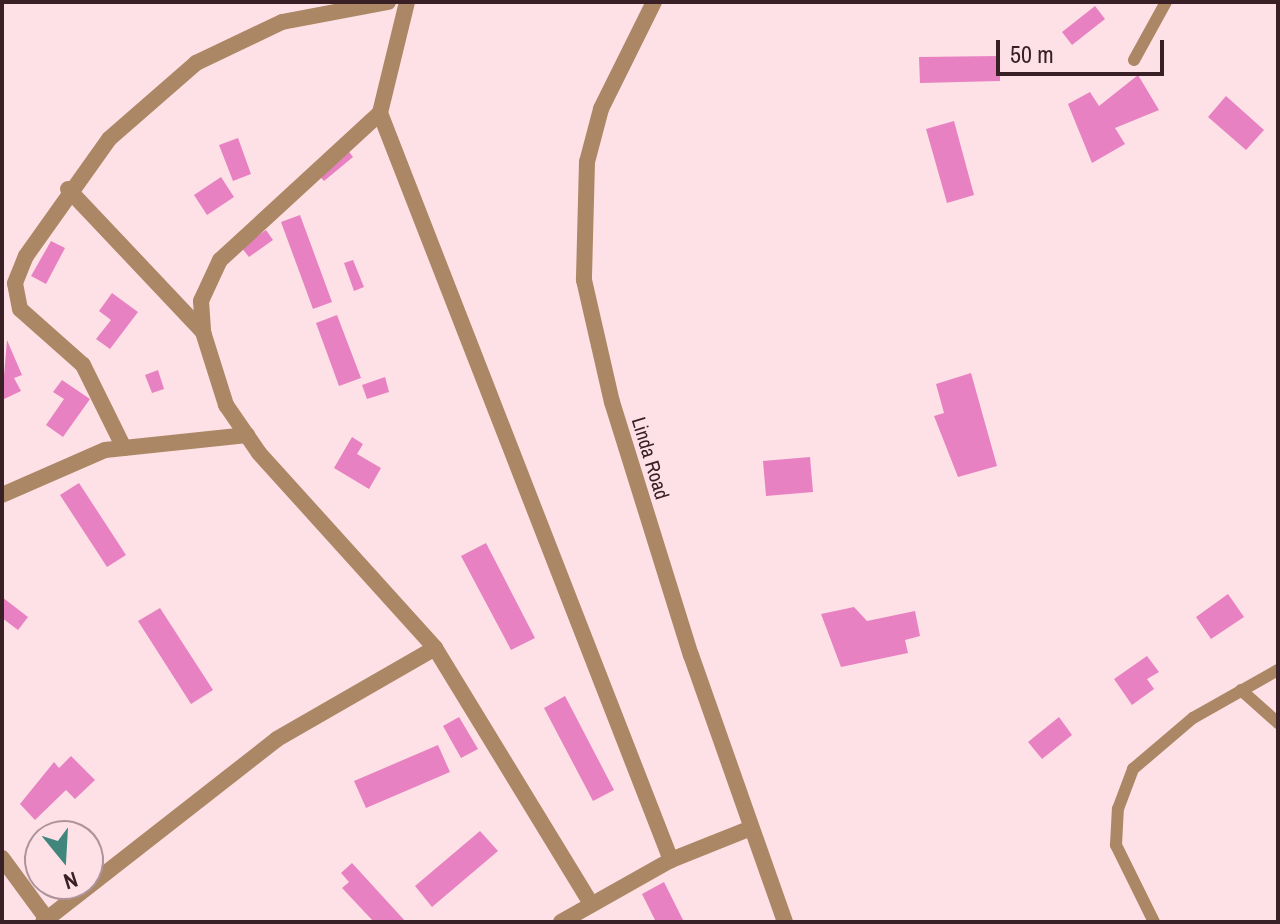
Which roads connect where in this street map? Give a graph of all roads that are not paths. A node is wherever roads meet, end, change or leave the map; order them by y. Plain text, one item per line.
1 (388, 2) edge
2 (407, 2) edge
3 (654, 2) edge
4 (1166, 2) edge
5 (1134, 60) dead end
6 (380, 113) junction
7 (68, 189) junction
8 (203, 332) junction
9 (247, 435) junction
10 (124, 448) junction
11 (2, 495) edge
12 (435, 648) junction
13 (1278, 670) edge
14 (1241, 690) junction
15 (1278, 723) edge
16 (751, 828) junction
17 (2, 858) edge
18 (671, 860) junction
19 (591, 904) junction
20 (45, 920) edge
21 (561, 922) edge
22 (785, 922) edge
23 (1154, 922) edge

1 - 7 street
2 - 6 street
3 - 16 street, Linda Road
4 - 5 lane
6 - 8 street
6 - 18 street
7 - 8 street
7 - 10 street
8 - 9 street
9 - 10 street
9 - 12 street
10 - 11 street
12 - 19 street
12 - 20 street
13 - 14 lane
14 - 15 lane
14 - 23 lane
16 - 18 street
16 - 22 street, Linda Road
17 - 20 street
18 - 19 street
19 - 21 street

